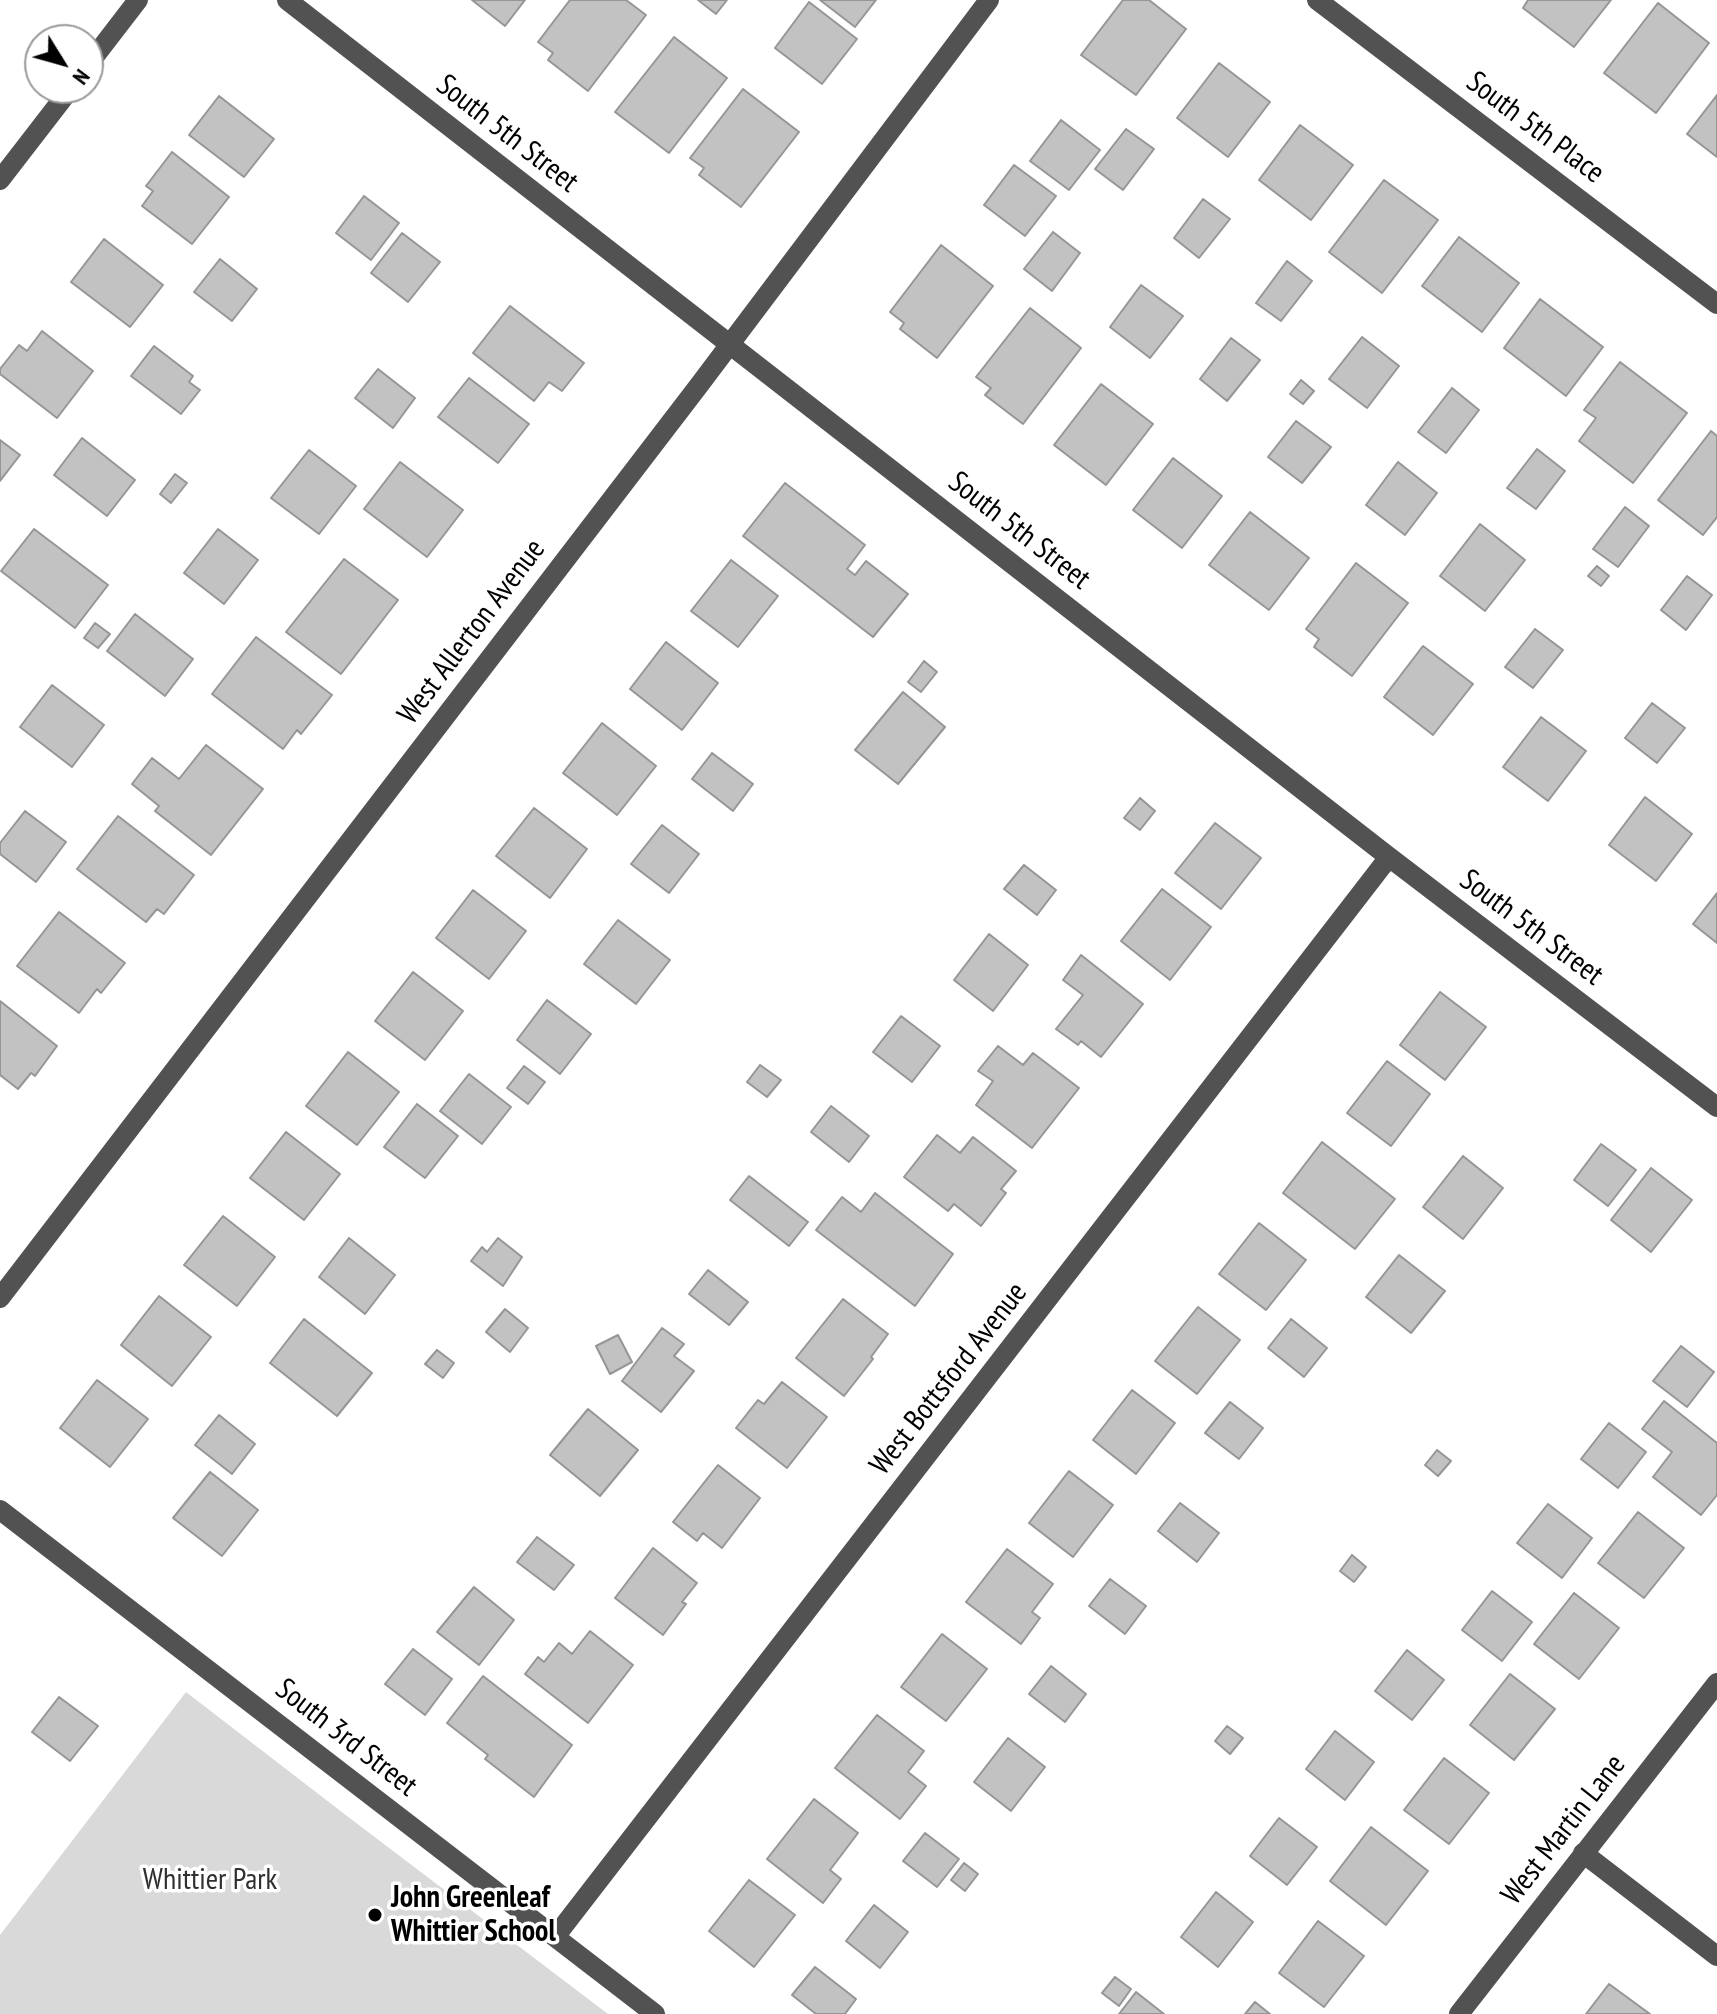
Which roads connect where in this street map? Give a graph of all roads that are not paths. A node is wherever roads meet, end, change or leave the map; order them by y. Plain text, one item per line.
1 (138, 0) edge
2 (287, 0) edge
3 (989, 0) edge
4 (1317, 0) edge
5 (104, 44) edge
6 (59, 104) edge
7 (0, 180) edge
8 (1717, 304) edge
9 (730, 345) junction
10 (1389, 857) junction
11 (1717, 1107) edge
12 (0, 1298) edge
13 (0, 1510) edge
14 (1717, 1683) edge
15 (1583, 1853) junction
16 (555, 1937) junction
17 (1717, 1956) edge
18 (655, 2014) edge
19 (1459, 2014) edge

1 - 5 street
2 - 9 street, South 5th Street
3 - 9 street, West Allerton Avenue
4 - 8 street, South 5th Place
6 - 7 street
9 - 10 street, South 5th Street
9 - 12 street, West Allerton Avenue
10 - 11 street, South 5th Street
10 - 16 street, West Bottsford Avenue
13 - 16 street, South 3rd Street
14 - 15 street, West Martin Lane
15 - 17 street
15 - 19 street, West Martin Lane
16 - 18 street, South 3rd Street

